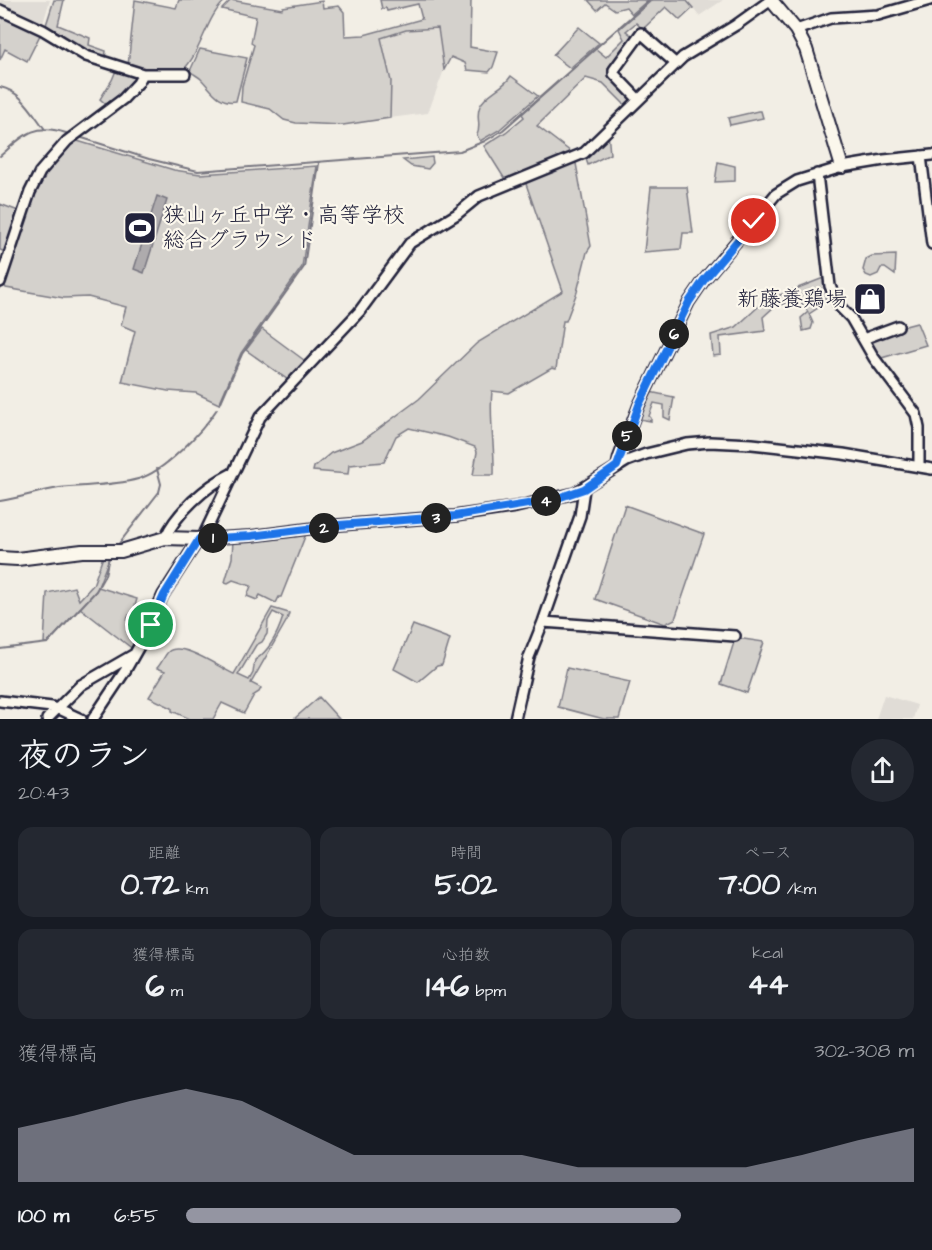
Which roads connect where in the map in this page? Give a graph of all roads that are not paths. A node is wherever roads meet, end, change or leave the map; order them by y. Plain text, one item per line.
1 (771, 0) edge
2 (930, 0) edge
3 (0, 10) edge
4 (796, 30) junction
5 (675, 63) junction
6 (143, 74) junction
7 (185, 74) dead end
8 (638, 99) junction
9 (932, 155) edge
10 (921, 156) junction
11 (842, 167) junction
12 (817, 174) junction
13 (932, 244) edge
14 (0, 282) edge
15 (898, 326) dead end
16 (863, 339) junction
17 (617, 466) junction
18 (920, 466) junction
19 (932, 469) edge
20 (231, 474) junction
21 (584, 489) junction
22 (165, 538) junction
23 (200, 539) junction
24 (0, 558) edge
25 (543, 622) junction
26 (735, 636) dead end
27 (133, 655) junction
28 (0, 701) edge
29 (56, 709) junction
30 (46, 719) edge
31 (81, 719) edge
32 (93, 719) edge
33 (515, 719) edge

1 - 4 street
1 - 5 street
2 - 4 street
3 - 6 street
4 - 11 street
5 - 8 street
5 - 8 street
6 - 7 street
6 - 14 street
8 - 20 street
9 - 10 street
10 - 11 street
10 - 13 street
11 - 12 street
12 - 16 street
12 - 17 street
15 - 16 street
16 - 18 street
17 - 18 street
17 - 21 street
18 - 19 street
20 - 22 street
20 - 23 street
21 - 23 street
21 - 25 street
22 - 23 street
22 - 24 street
23 - 27 street
25 - 26 street
25 - 33 street
27 - 29 street
27 - 32 street
28 - 29 street
29 - 30 street
29 - 31 street

